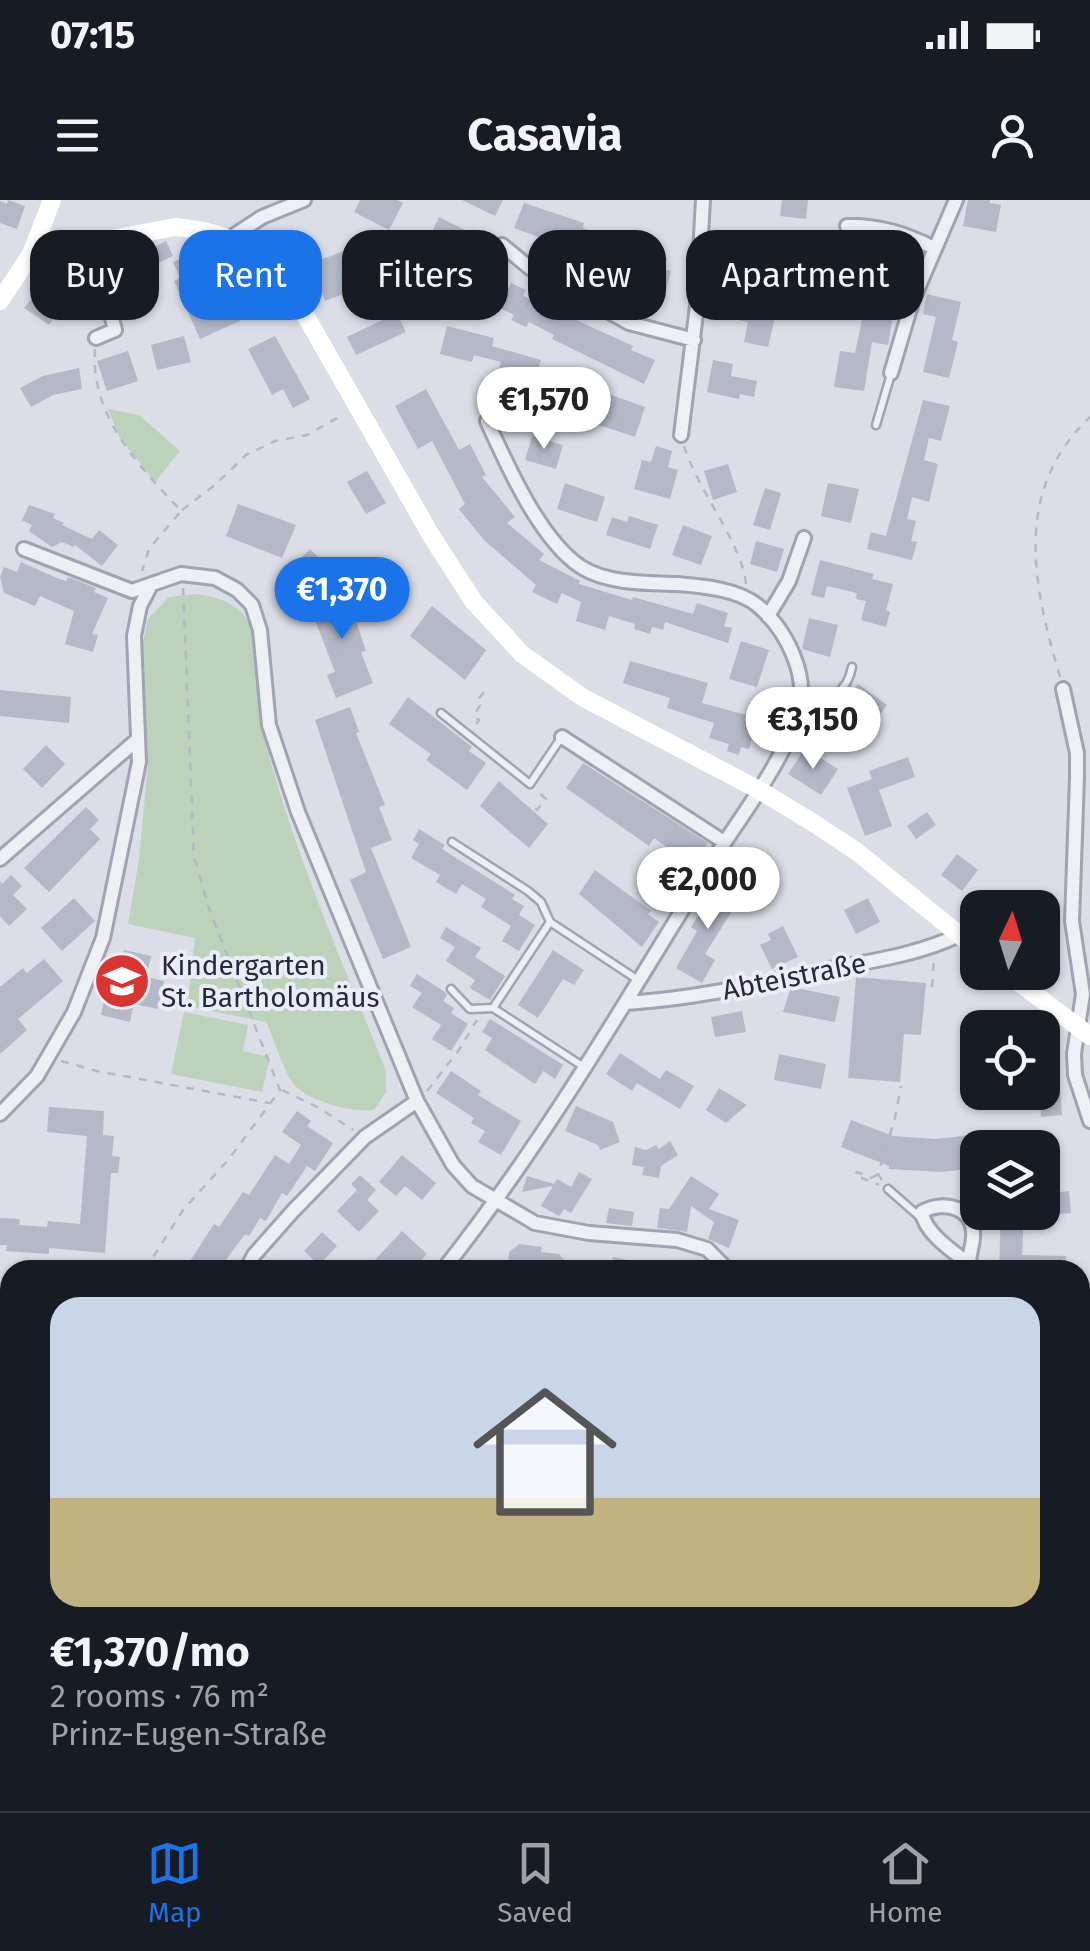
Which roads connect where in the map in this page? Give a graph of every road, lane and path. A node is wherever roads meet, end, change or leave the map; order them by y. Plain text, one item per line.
1 (52, 200) edge
2 (304, 200) edge
3 (702, 200) edge
4 (956, 200) edge
5 (848, 226) dead end
6 (40, 230) edge
7 (158, 230) edge
8 (201, 230) edge
9 (243, 230) edge
10 (934, 248) junction
11 (508, 250) edge
12 (30, 256) edge
13 (0, 301) edge
14 (112, 320) edge
15 (308, 320) edge
16 (96, 338) joint
17 (694, 340) junction
18 (891, 372) joint
19 (357, 407) junction
20 (1090, 417) edge
21 (487, 421) dead end
22 (876, 425) dead end
23 (681, 435) joint
24 (181, 511) junction
25 (804, 538) dead end
26 (24, 549) dead end
27 (182, 574) junction
28 (150, 587) junction
29 (742, 597) junction
30 (768, 616) junction
31 (852, 666) dead end
32 (1064, 689) joint
33 (484, 692) dead end
34 (800, 700) junction
35 (442, 713) dead end
36 (469, 734) junction
37 (562, 737) joint
38 (138, 738) junction
39 (530, 784) junction
40 (759, 790) junction
41 (535, 809) dead end
42 (452, 842) dead end
43 (724, 842) junction
44 (0, 860) edge
45 (550, 922) junction
46 (959, 935) joint
47 (936, 946) junction
48 (639, 981) junction
49 (932, 987) dead end
50 (450, 989) dead end
51 (1029, 990) edge
52 (626, 1002) junction
53 (493, 1008) junction
54 (482, 1010) junction
55 (1085, 1032) edge
56 (48, 1057) junction
57 (584, 1067) junction
58 (431, 1086) dead end
59 (901, 1086) dead end
60 (280, 1090) junction
61 (417, 1101) junction
62 (270, 1103) junction
63 (0, 1114) edge
64 (1090, 1121) edge
65 (365, 1137) junction
66 (888, 1188) joint
67 (497, 1203) junction
68 (922, 1219) junction
69 (151, 1260) edge
70 (251, 1260) edge
71 (451, 1260) edge
72 (718, 1260) edge
73 (963, 1260) edge
74 (970, 1260) edge

1 - 6 street
2 - 9 street
3 - 17 street
4 - 10 street
5 - 10 street
7 - 8 street
10 - 18 street
11 - 17 street
12 - 13 street
14 - 16 street
15 - 19 street
16 - 24 path
17 - 23 street
18 - 22 lane
19 - 24 path
19 - 40 street
20 - 32 path
21 - 29 street
23 - 29 path
24 - 28 path
25 - 30 street
26 - 28 street
27 - 28 street
27 - 60 path
27 - 61 street
28 - 38 street
29 - 30 street
30 - 34 street
31 - 34 lane
32 - 55 street
33 - 36 path
34 - 40 street
35 - 36 lane
36 - 39 lane
37 - 39 lane
37 - 43 street
38 - 44 street
38 - 56 street
39 - 41 path
40 - 43 street
40 - 46 street
42 - 45 lane
43 - 48 street
45 - 48 lane
45 - 53 lane
46 - 47 street, Abteistraße
47 - 49 path
47 - 52 street, Abteistraße
48 - 52 street
50 - 54 lane
51 - 55 street
52 - 57 street
53 - 54 lane
53 - 57 lane
54 - 58 path
55 - 64 street
56 - 62 path
56 - 63 street
57 - 67 street
59 - 66 path
60 - 62 path
60 - 65 path
61 - 65 street
61 - 67 street
62 - 69 path
65 - 70 street
66 - 68 lane
67 - 71 street
67 - 72 street
68 - 73 street
68 - 74 street

